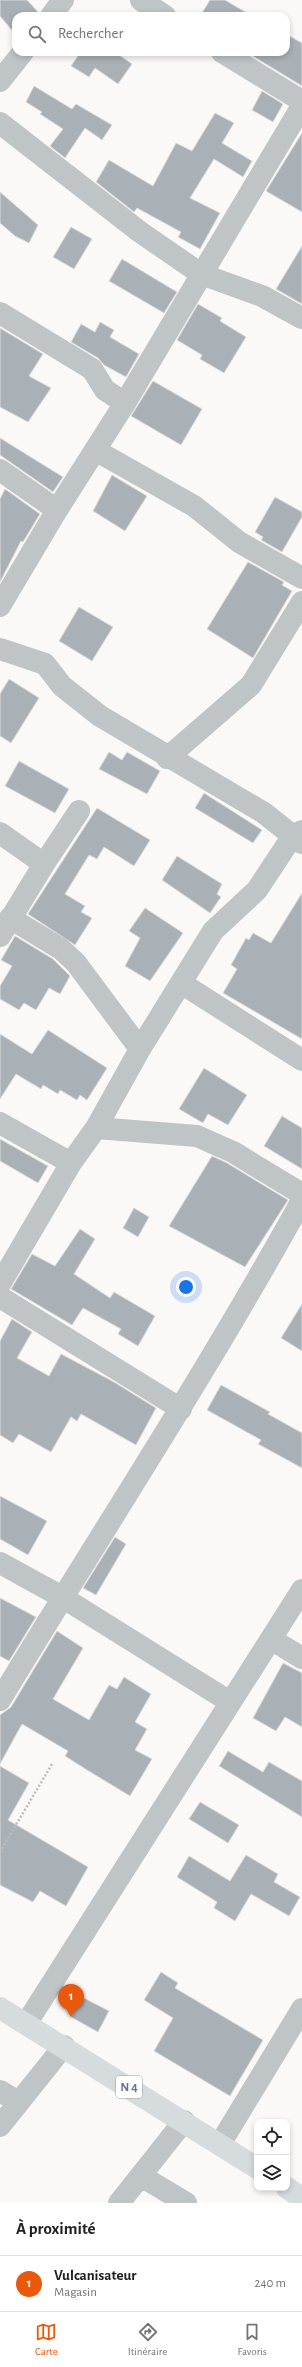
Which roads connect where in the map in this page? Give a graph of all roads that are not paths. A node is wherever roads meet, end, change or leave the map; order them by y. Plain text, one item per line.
1 (63, 0) edge
2 (141, 0) edge
3 (54, 12) edge
4 (159, 12) edge
5 (20, 56) edge
6 (229, 56) edge
7 (0, 81) edge
8 (302, 101) edge
9 (302, 106) edge
10 (0, 123) edge
11 (201, 274) junction
12 (0, 313) edge
13 (302, 318) edge
14 (125, 403) junction
15 (95, 450) junction
16 (0, 470) edge
17 (57, 510) junction
18 (302, 578) edge
19 (302, 602) edge
20 (0, 606) edge
21 (0, 649) edge
22 (167, 758) junction
23 (79, 812) dead end
24 (0, 833) edge
25 (299, 837) edge
26 (44, 864) junction
27 (5, 927) edge
28 (181, 983) junction
29 (140, 1049) junction
30 (302, 1060) edge
31 (0, 1123) edge
32 (96, 1128) junction
33 (72, 1163) junction
34 (302, 1194) edge
35 (302, 1200) edge
36 (2, 1300) edge
37 (181, 1410) junction
38 (0, 1563) edge
39 (302, 1590) edge
40 (62, 1597) junction
41 (271, 1639) junction
42 (302, 1658) edge
43 (0, 1700) edge
44 (230, 1702) junction
45 (0, 2008) edge
46 (302, 2009) edge
47 (26, 2024) junction
48 (64, 2046) junction
49 (9, 2097) edge
50 (184, 2121) junction
51 (0, 2126) edge
52 (220, 2144) junction
53 (254, 2166) edge
54 (141, 2176) junction
55 (290, 2190) edge
56 (302, 2198) edge
57 (119, 2203) edge
58 (186, 2203) edge

1 - 3 street
2 - 4 street
5 - 7 street
6 - 8 street
9 - 11 street
10 - 11 street
11 - 13 street
11 - 14 street
12 - 14 street
14 - 15 street
15 - 17 street
15 - 18 street
16 - 17 street
17 - 20 street
19 - 22 street
21 - 22 street
22 - 25 street
23 - 26 street
24 - 26 street
25 - 28 street
26 - 27 street
27 - 29 street
28 - 29 street
28 - 30 street
29 - 32 street
31 - 33 street
32 - 33 street
32 - 34 street
33 - 36 street
35 - 37 street
36 - 37 street
37 - 40 street
38 - 40 street
39 - 41 street
40 - 43 street
40 - 44 street
41 - 42 street
41 - 44 street
44 - 47 street
45 - 47 main road, N 4
46 - 52 street
47 - 48 main road, N 4
48 - 49 street
48 - 50 main road, N 4
49 - 51 street
50 - 52 main road, N 4
50 - 54 street
52 - 53 main road, N 4
54 - 57 street
54 - 58 street
55 - 56 main road

